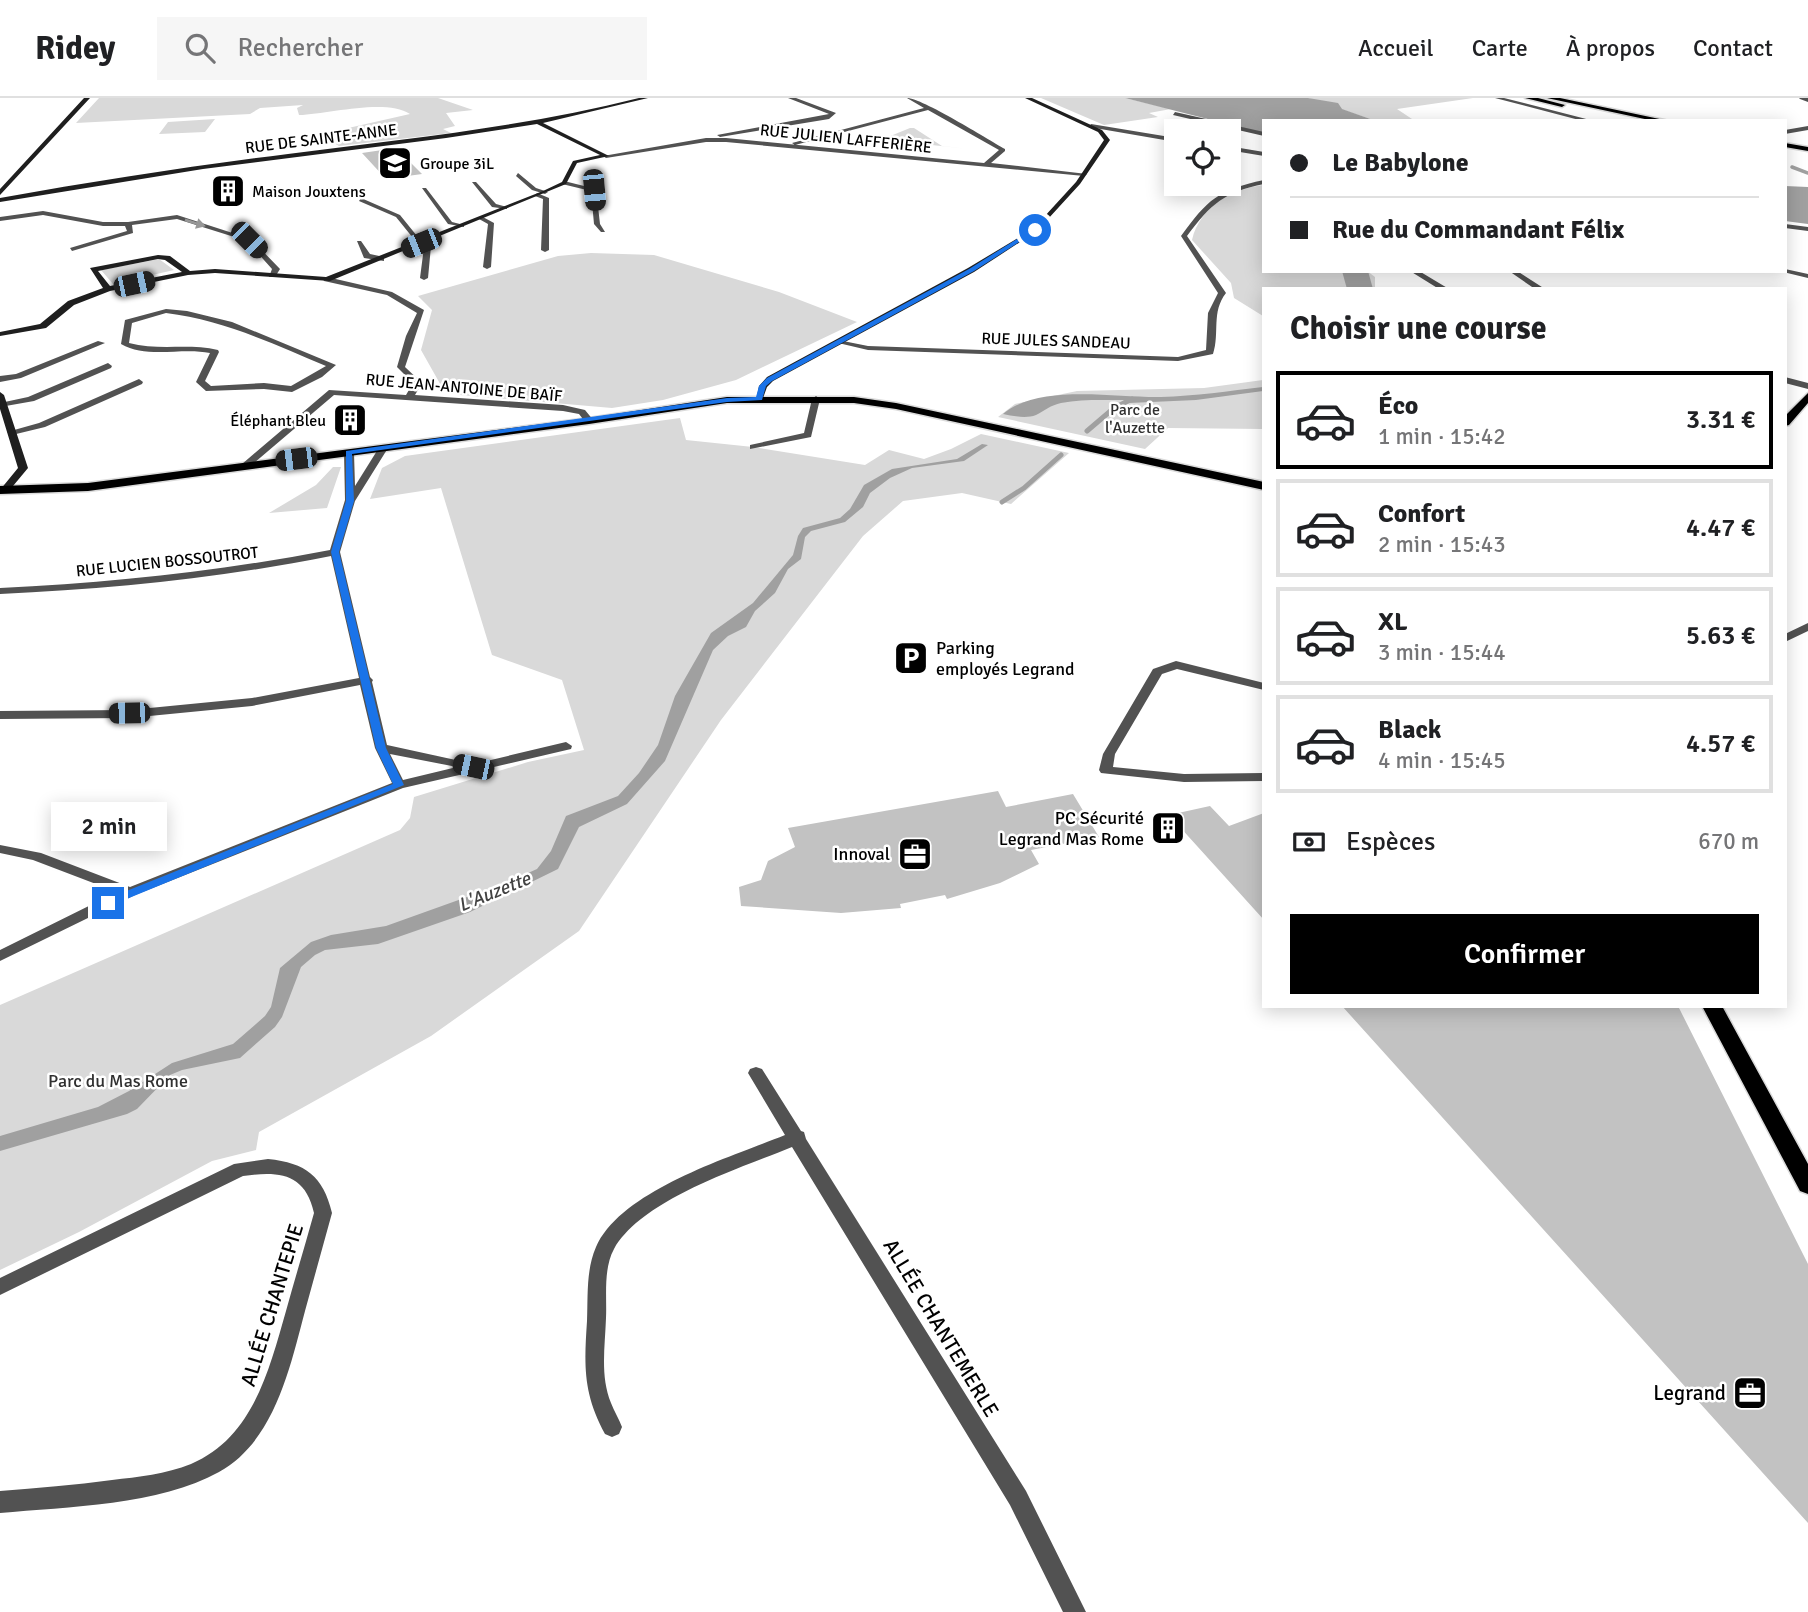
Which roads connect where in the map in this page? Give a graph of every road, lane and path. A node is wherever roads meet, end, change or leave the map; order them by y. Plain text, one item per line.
1 (87, 98) edge
2 (645, 98) edge
3 (791, 98) edge
4 (910, 98) edge
5 (1028, 98) edge
6 (1498, 98) edge
7 (1528, 98) edge
8 (1550, 98) edge
9 (1802, 98) edge
10 (1808, 100) edge
11 (930, 108) junction
12 (1175, 114) dead end
13 (1583, 119) edge
14 (1633, 119) edge
15 (1656, 119) edge
16 (539, 123) junction
17 (1091, 126) junction
18 (1808, 128) edge
19 (1100, 131) junction
20 (1123, 131) junction
21 (1787, 132) edge
22 (1262, 134) edge
23 (1164, 138) edge
24 (706, 140) junction
25 (788, 146) junction
26 (1787, 147) edge
27 (1241, 151) edge
28 (1808, 152) edge
29 (1262, 154) edge
30 (606, 156) junction
31 (985, 165) junction
32 (1084, 174) junction
33 (518, 176) dead end
34 (1262, 182) edge
35 (474, 183) dead end
36 (564, 183) junction
37 (424, 190) dead end
38 (0, 193) edge
39 (541, 193) junction
40 (0, 200) edge
41 (361, 200) dead end
42 (505, 208) junction
43 (481, 218) junction
44 (0, 219) edge
45 (128, 224) junction
46 (462, 226) junction
47 (1787, 226) edge
48 (1808, 229) edge
49 (603, 231) dead end
50 (359, 242) dead end
51 (424, 242) junction
52 (72, 249) dead end
53 (545, 250) dead end
54 (381, 259) junction
55 (486, 267) dead end
56 (1787, 272) edge
57 (188, 273) junction
58 (1417, 273) edge
59 (1515, 273) edge
60 (272, 275) junction
61 (1808, 276) edge
62 (424, 278) dead end
63 (327, 279) junction
64 (1441, 287) edge
65 (1538, 287) edge
66 (107, 289) junction
67 (0, 334) edge
68 (838, 342) junction
69 (101, 343) dead end
70 (107, 366) dead end
71 (0, 379) edge
72 (1787, 381) edge
73 (139, 382) dead end
74 (1808, 386) edge
75 (292, 388) junction
76 (332, 392) junction
77 (1808, 396) edge
78 (409, 397) junction
79 (759, 399) junction
80 (816, 399) junction
81 (2, 400) edge
82 (589, 421) junction
83 (1787, 421) edge
84 (12, 432) junction
85 (753, 447) dead end
86 (383, 448) junction
87 (349, 453) junction
88 (245, 466) junction
89 (1262, 486) edge
90 (2, 490) edge
91 (350, 501) junction
92 (335, 552) junction
93 (0, 591) edge
94 (1808, 626) edge
95 (1787, 638) edge
96 (367, 680) junction
97 (1262, 686) edge
98 (0, 715) edge
99 (566, 746) dead end
100 (381, 748) junction
101 (473, 767) junction
102 (1262, 777) edge
103 (399, 785) junction
104 (0, 849) edge
105 (130, 892) junction
106 (0, 956) edge
107 (1713, 1008) edge
108 (757, 1073) dead end
109 (798, 1137) junction
110 (1808, 1185) edge
111 (0, 1287) edge
112 (611, 1427) dead end
113 (0, 1502) edge
114 (1076, 1612) edge

1 - 38 street
2 - 16 street, RUE DE SAINTE-ANNE
3 - 24 street
4 - 11 street
5 - 17 street
6 - 13 street
7 - 14 main road
8 - 15 main road
9 - 10 street
11 - 25 street
11 - 31 street
12 - 22 street
16 - 30 street
16 - 40 street, RUE DE SAINTE-ANNE
17 - 19 street
17 - 20 street
18 - 21 street
19 - 20 street
19 - 32 street
20 - 23 street
24 - 25 street, RUE JULIEN LAFFERIÈRE
24 - 30 street, RUE JULIEN LAFFERIÈRE
25 - 31 street, RUE JULIEN LAFFERIÈRE
26 - 28 main road
27 - 29 street
30 - 36 street
31 - 32 street, RUE JULIEN LAFFERIÈRE
32 - 68 street
33 - 39 street
34 - 68 street, RUE JULES SANDEAU
35 - 42 street
36 - 39 street
36 - 49 street
37 - 46 street
39 - 42 street
39 - 53 street
41 - 51 street
42 - 43 street
43 - 46 street
43 - 55 street
44 - 45 street
45 - 52 street
45 -> 60 street
46 - 51 street
47 - 48 street
50 - 54 street
51 - 54 street
51 - 62 street
54 - 63 street
56 - 61 street
57 - 60 street
57 - 66 street
57 - 66 street
58 - 64 street
59 - 65 street
60 - 63 street
63 - 78 street
66 - 67 street
68 - 79 street
69 - 71 street
70 - 81 street
72 - 74 street
73 - 84 street
75 - 75 street, RUE JEAN-ANTOINE DE BAÏF
75 - 76 street, RUE JEAN-ANTOINE DE BAÏF
76 - 78 street, RUE JEAN-ANTOINE DE BAÏF
76 - 88 street
77 - 83 main road
78 - 82 street, RUE JEAN-ANTOINE DE BAÏF
79 - 80 main road
79 - 82 main road
80 - 85 street
80 - 89 main road
81 - 84 street
82 - 86 main road
84 - 90 street
86 - 87 main road
86 - 91 street
87 - 88 main road
87 - 91 street
88 - 90 main road
91 - 92 street
92 - 93 street, RUE LUCIEN BOSSOUTROT
92 - 96 street
94 - 95 street
96 - 98 street
96 - 100 street
97 - 102 street
99 - 101 street
100 - 101 street
100 - 103 street
101 - 103 street
103 - 105 street
104 - 105 street
105 - 106 street
107 - 110 main road
108 - 109 street, ALLÉE CHANTEMERLE
109 - 112 street
109 - 114 street, ALLÉE CHANTEMERLE
111 - 113 street, ALLÉE CHANTEPIE

